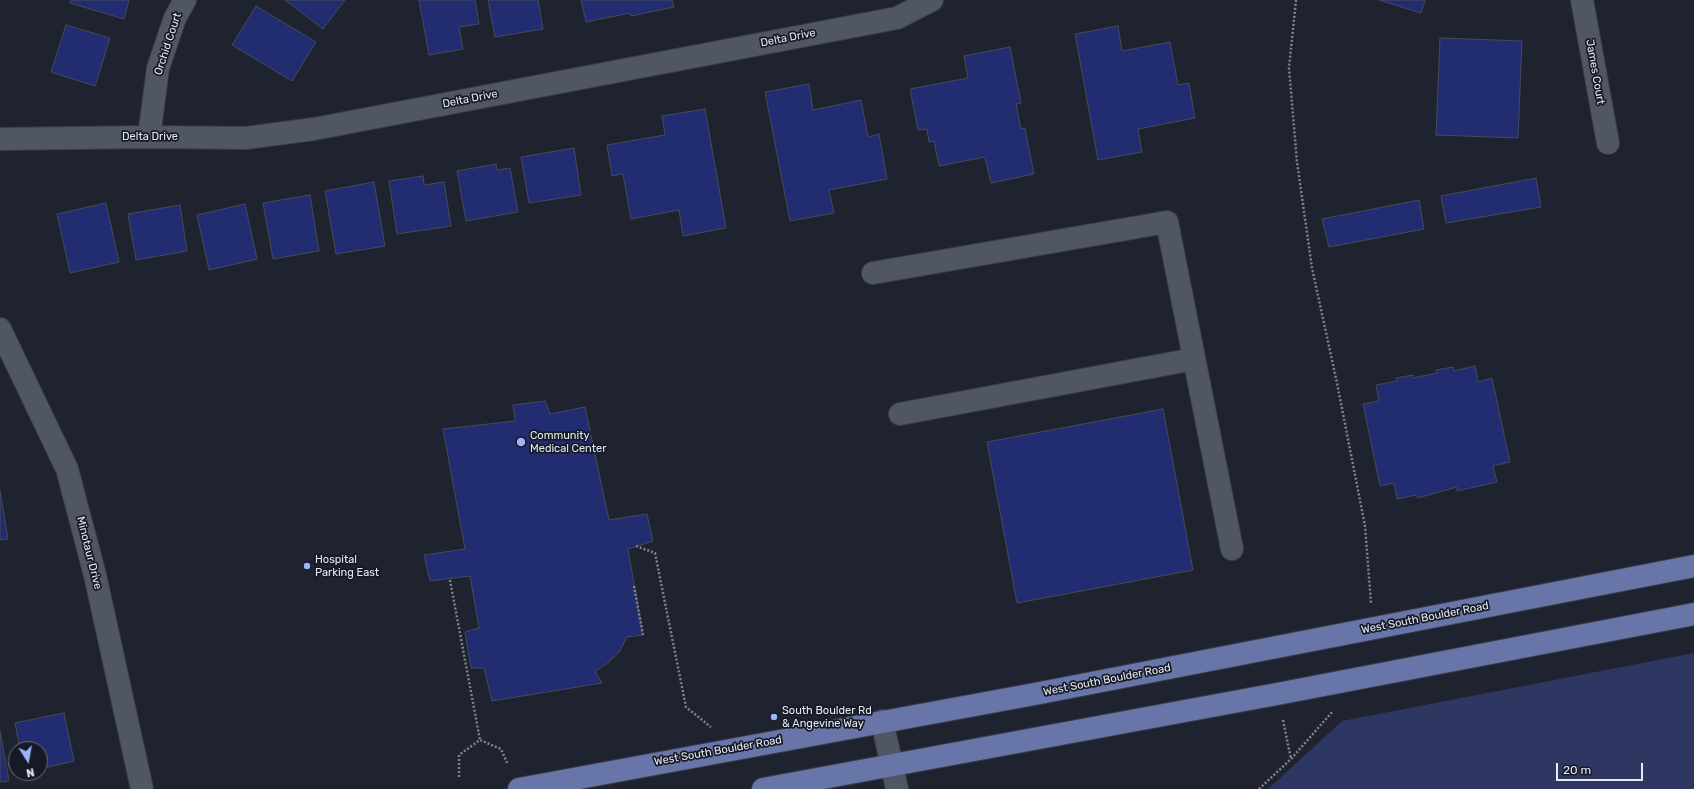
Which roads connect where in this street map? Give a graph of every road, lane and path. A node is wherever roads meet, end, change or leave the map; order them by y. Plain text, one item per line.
1 (185, 0) edge
2 (932, 0) edge
3 (1296, 0) edge
4 (1582, 0) edge
5 (149, 137) junction
6 (0, 139) edge
7 (1608, 143) dead end
8 (873, 273) dead end
9 (0, 329) edge
10 (1194, 359) junction
11 (900, 414) dead end
12 (636, 546) dead end
13 (1232, 549) dead end
14 (1694, 566) edge
15 (450, 580) dead end
16 (634, 586) dead end
17 (1372, 605) dead end
18 (1694, 614) edge
19 (643, 635) dead end
20 (1364, 676) junction
21 (1277, 694) junction
22 (882, 721) junction
23 (713, 729) dead end
24 (480, 740) junction
25 (1291, 759) junction
26 (892, 764) junction
27 (509, 767) dead end
28 (459, 777) dead end
29 (142, 789) edge
30 (519, 789) edge
31 (763, 789) edge
32 (897, 789) edge
33 (1260, 789) edge

1 - 5 street, Orchid Court
2 - 5 street, Delta Drive
3 - 17 path
4 - 7 street, James Court
5 - 6 street, Delta Drive
8 - 10 street
9 - 29 street, Minotaur Drive
10 - 11 street
10 - 13 street
12 - 23 path
14 - 22 main road, West South Boulder Road
15 - 24 path
16 - 19 path
18 - 20 main road
20 - 21 main road
20 - 25 path
21 - 25 path
21 - 26 main road
22 - 26 street
22 - 30 main road, West South Boulder Road
24 - 27 path
24 - 28 path
25 - 33 path
26 - 31 main road
26 - 32 street

